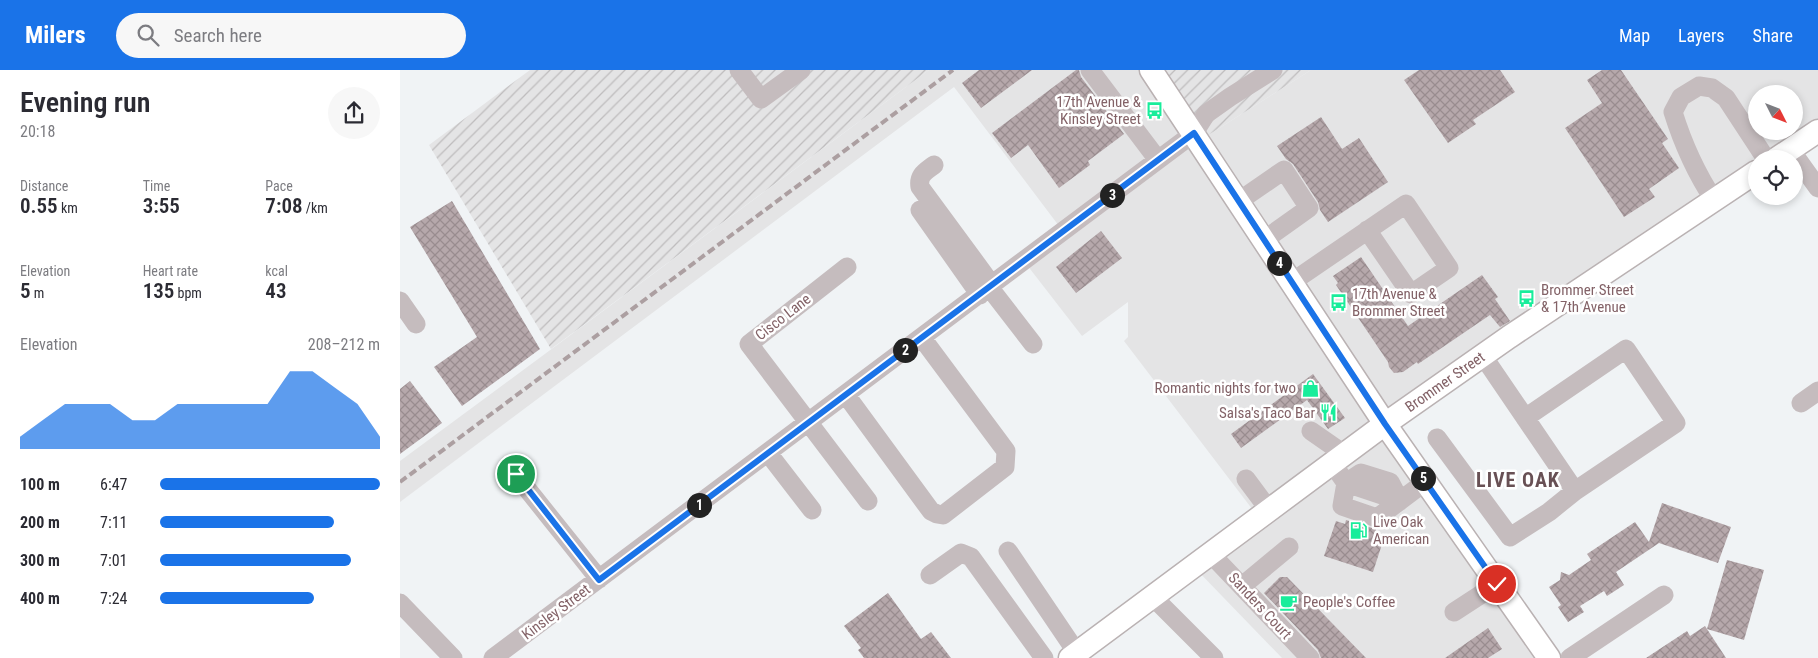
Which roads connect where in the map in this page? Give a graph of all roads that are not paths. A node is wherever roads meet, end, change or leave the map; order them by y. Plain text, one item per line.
1 (739, 70) edge
2 (801, 70) edge
3 (1090, 70) edge
4 (1151, 70) edge
5 (1273, 70) edge
6 (1818, 131) edge
7 (1194, 133) junction
8 (1760, 150) edge
9 (1789, 150) edge
10 (1158, 160) junction
11 (934, 165) dead end
12 (1803, 173) edge
13 (1748, 177) edge
14 (1818, 188) edge
15 (1714, 200) junction
16 (1239, 202) junction
17 (920, 210) dead end
18 (1367, 230) junction
19 (1264, 240) junction
20 (847, 267) dead end
21 (1292, 282) junction
22 (987, 289) junction
23 (400, 301) edge
24 (416, 324) dead end
25 (922, 338) junction
26 (1034, 344) dead end
27 (1483, 356) junction
28 (1818, 391) edge
29 (846, 395) junction
30 (1801, 403) dead end
31 (1525, 418) junction
32 (809, 422) junction
33 (1385, 424) junction
34 (1311, 431) dead end
35 (1437, 438) dead end
36 (768, 453) junction
37 (1338, 458) junction
38 (516, 474) dead end
39 (1246, 479) dead end
40 (1426, 482) junction
41 (1346, 484) junction
42 (1575, 491) junction
43 (1400, 500) junction
44 (868, 501) dead end
45 (812, 510) dead end
46 (1269, 510) junction
47 (1289, 547) dead end
48 (1008, 551) dead end
49 (1210, 553) junction
50 (930, 576) dead end
51 (599, 580) junction
52 (1497, 584) junction
53 (1242, 586) junction
54 (1664, 595) dead end
55 (1153, 597) junction
56 (400, 602) edge
57 (1454, 612) dead end
58 (1074, 656) edge
59 (453, 658) edge
60 (494, 658) edge
61 (1044, 658) edge
62 (1214, 658) edge
63 (1310, 658) edge
64 (1549, 658) edge
65 (1570, 658) edge

1 - 2 street
3 - 10 street
4 - 7 main road
5 - 7 street, Kinsley Street
6 - 9 main road
7 - 10 street, Kinsley Street
7 - 16 main road
8 - 15 street
10 - 22 street, Kinsley Street
11 - 22 street
12 - 14 street
13 - 15 main road, Brommer Street
15 - 27 main road, Brommer Street
16 - 19 main road
16 - 19 street
17 - 22 street
18 - 18 street
18 - 21 street
19 - 21 main road
20 - 32 street, Cisco Lane
21 - 33 main road
22 - 25 street, Kinsley Street
22 - 26 street
23 - 24 street
25 - 29 street, Kinsley Street
25 - 29 street
27 - 31 street
27 - 33 main road, Brommer Street
28 - 30 street
29 - 32 street, Kinsley Street
31 - 42 street
31 - 42 street
32 - 36 street, Kinsley Street
32 - 44 street
33 - 37 main road, Brommer Street
33 - 40 main road
34 - 37 street
35 - 42 street
36 - 45 street
36 - 51 street, Kinsley Street
37 - 41 street
37 - 46 main road, Brommer Street
38 - 51 street
39 - 46 street
40 - 43 street
40 - 52 main road
41 - 43 street
41 - 43 street
46 - 49 main road, Brommer Street
47 - 53 street
48 - 58 street
49 - 53 street, Sanders Court
49 - 55 main road, Brommer Street
50 - 61 street
51 - 60 street, Kinsley Street
52 - 57 street
52 - 64 main road
53 - 63 street, Sanders Court
54 - 65 street
55 - 58 main road, Brommer Street
55 - 62 street
56 - 59 street

